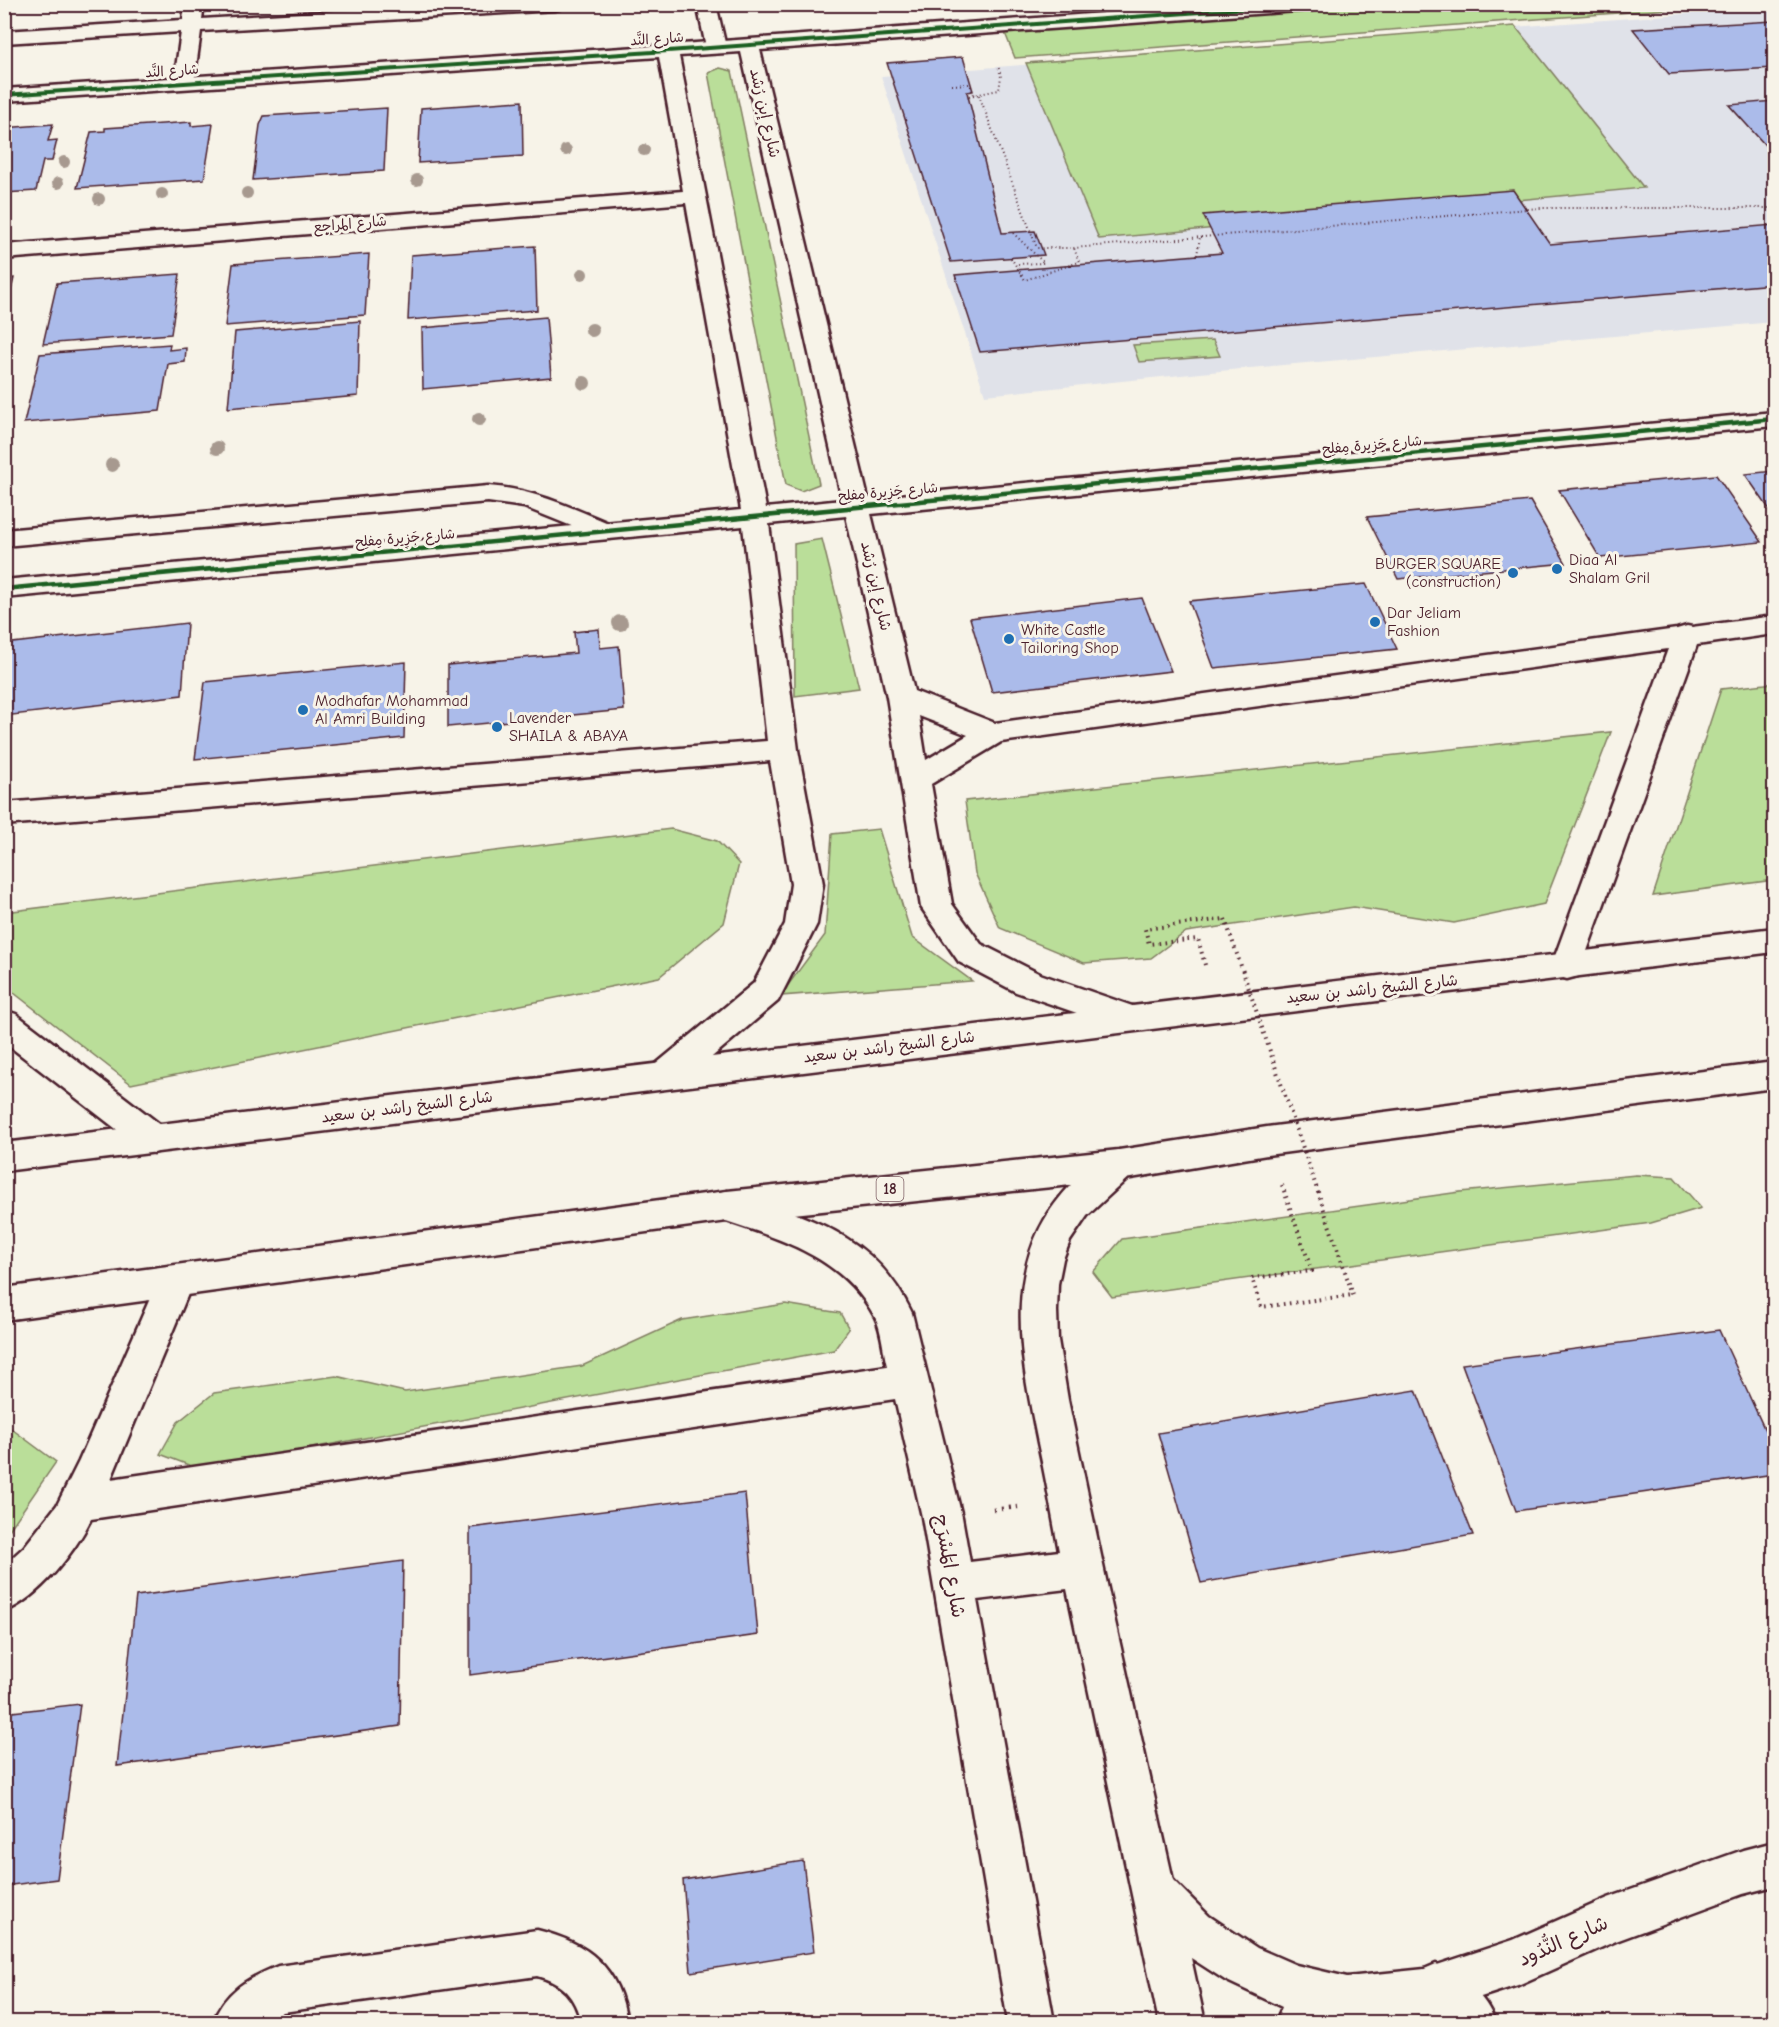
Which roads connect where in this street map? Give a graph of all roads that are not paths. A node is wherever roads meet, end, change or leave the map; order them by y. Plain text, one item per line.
1 (195, 4) edge
2 (555, 4) edge
3 (706, 4) edge
4 (1311, 4) edge
5 (190, 25) junction
6 (4, 37) edge
7 (749, 45) junction
8 (716, 47) junction
9 (668, 51) junction
10 (184, 82) junction
11 (4, 95) edge
12 (696, 196) junction
13 (4, 252) edge
14 (1774, 419) edge
15 (858, 507) junction
16 (755, 517) junction
17 (604, 531) junction
18 (4, 538) edge
19 (4, 589) edge
20 (1774, 625) edge
21 (1687, 635) junction
22 (901, 697) junction
23 (994, 733) junction
24 (783, 750) junction
25 (915, 780) junction
26 (4, 814) edge
27 (1774, 940) edge
28 (1567, 968) junction
29 (1129, 1018) junction
30 (4, 1023) edge
31 (668, 1074) junction
32 (1774, 1075) edge
33 (154, 1139) junction
34 (4, 1157) edge
35 (1119, 1165) junction
36 (727, 1206) junction
37 (175, 1282) junction
38 (4, 1304) edge
39 (908, 1380) junction
40 (79, 1502) junction
41 (1083, 1567) junction
42 (953, 1584) junction
43 (4, 1592) edge
44 (1774, 1864) edge
45 (1154, 1892) junction
46 (1436, 1988) junction
47 (1347, 2000) junction
48 (236, 2022) edge
49 (604, 2022) edge
50 (1031, 2022) edge
51 (1182, 2022) edge
52 (1299, 2022) edge
53 (1472, 2022) edge

1 - 5 street
2 - 5 street
3 - 8 street
4 - 7 street, شارع النَّد
5 - 6 street
5 - 10 street
7 - 8 street, شارع النَّد
7 - 15 street, شارع إبن رُشد
8 - 9 street, شارع النَّد
9 - 10 street, شارع النَّد
9 - 12 street
10 - 11 street, شارع النَّد
12 - 13 street, شارع المراجع
12 - 16 street
14 - 15 street, شارع جَزِيرة مِفلِح
15 - 16 street, شارع جَزِيرة مِفلِح
15 - 22 street, شارع إبن رُشد
16 - 17 street, شارع جَزِيرة مِفلِح
16 - 24 street
17 - 18 street
17 - 19 street, شارع جَزِيرة مِفلِح
20 - 21 street
21 - 23 street
21 - 28 street
22 - 23 street
22 - 25 street, شارع إبن رُشد
23 - 25 street
24 - 26 street
24 - 31 street
25 - 29 street, شارع إبن رُشد
27 - 28 street, شارع الشيخ راشد بن سعيد
28 - 29 street, شارع الشيخ راشد بن سعيد
29 - 31 street, شارع الشيخ راشد بن سعيد
30 - 33 street
31 - 33 street, شارع الشيخ راشد بن سعيد
32 - 35 street, 18
33 - 34 street, شارع الشيخ راشد بن سعيد
35 - 36 street, 18
35 - 41 street
36 - 37 street, 18
36 - 39 street, شارع المَسْرَج
37 - 38 street, 18
37 - 40 street
39 - 40 street
39 - 42 street, شارع المَسْرَج
40 - 43 street
41 - 42 street
41 - 45 street
42 - 50 street, شارع المَسْرَج
44 - 46 street, شارع النُّدُود
45 - 47 street, شارع النُّدُود
45 - 51 street
46 - 47 street, شارع النُّدُود
46 - 53 street
47 - 52 street, شارع النُّدُود
48 - 49 street

